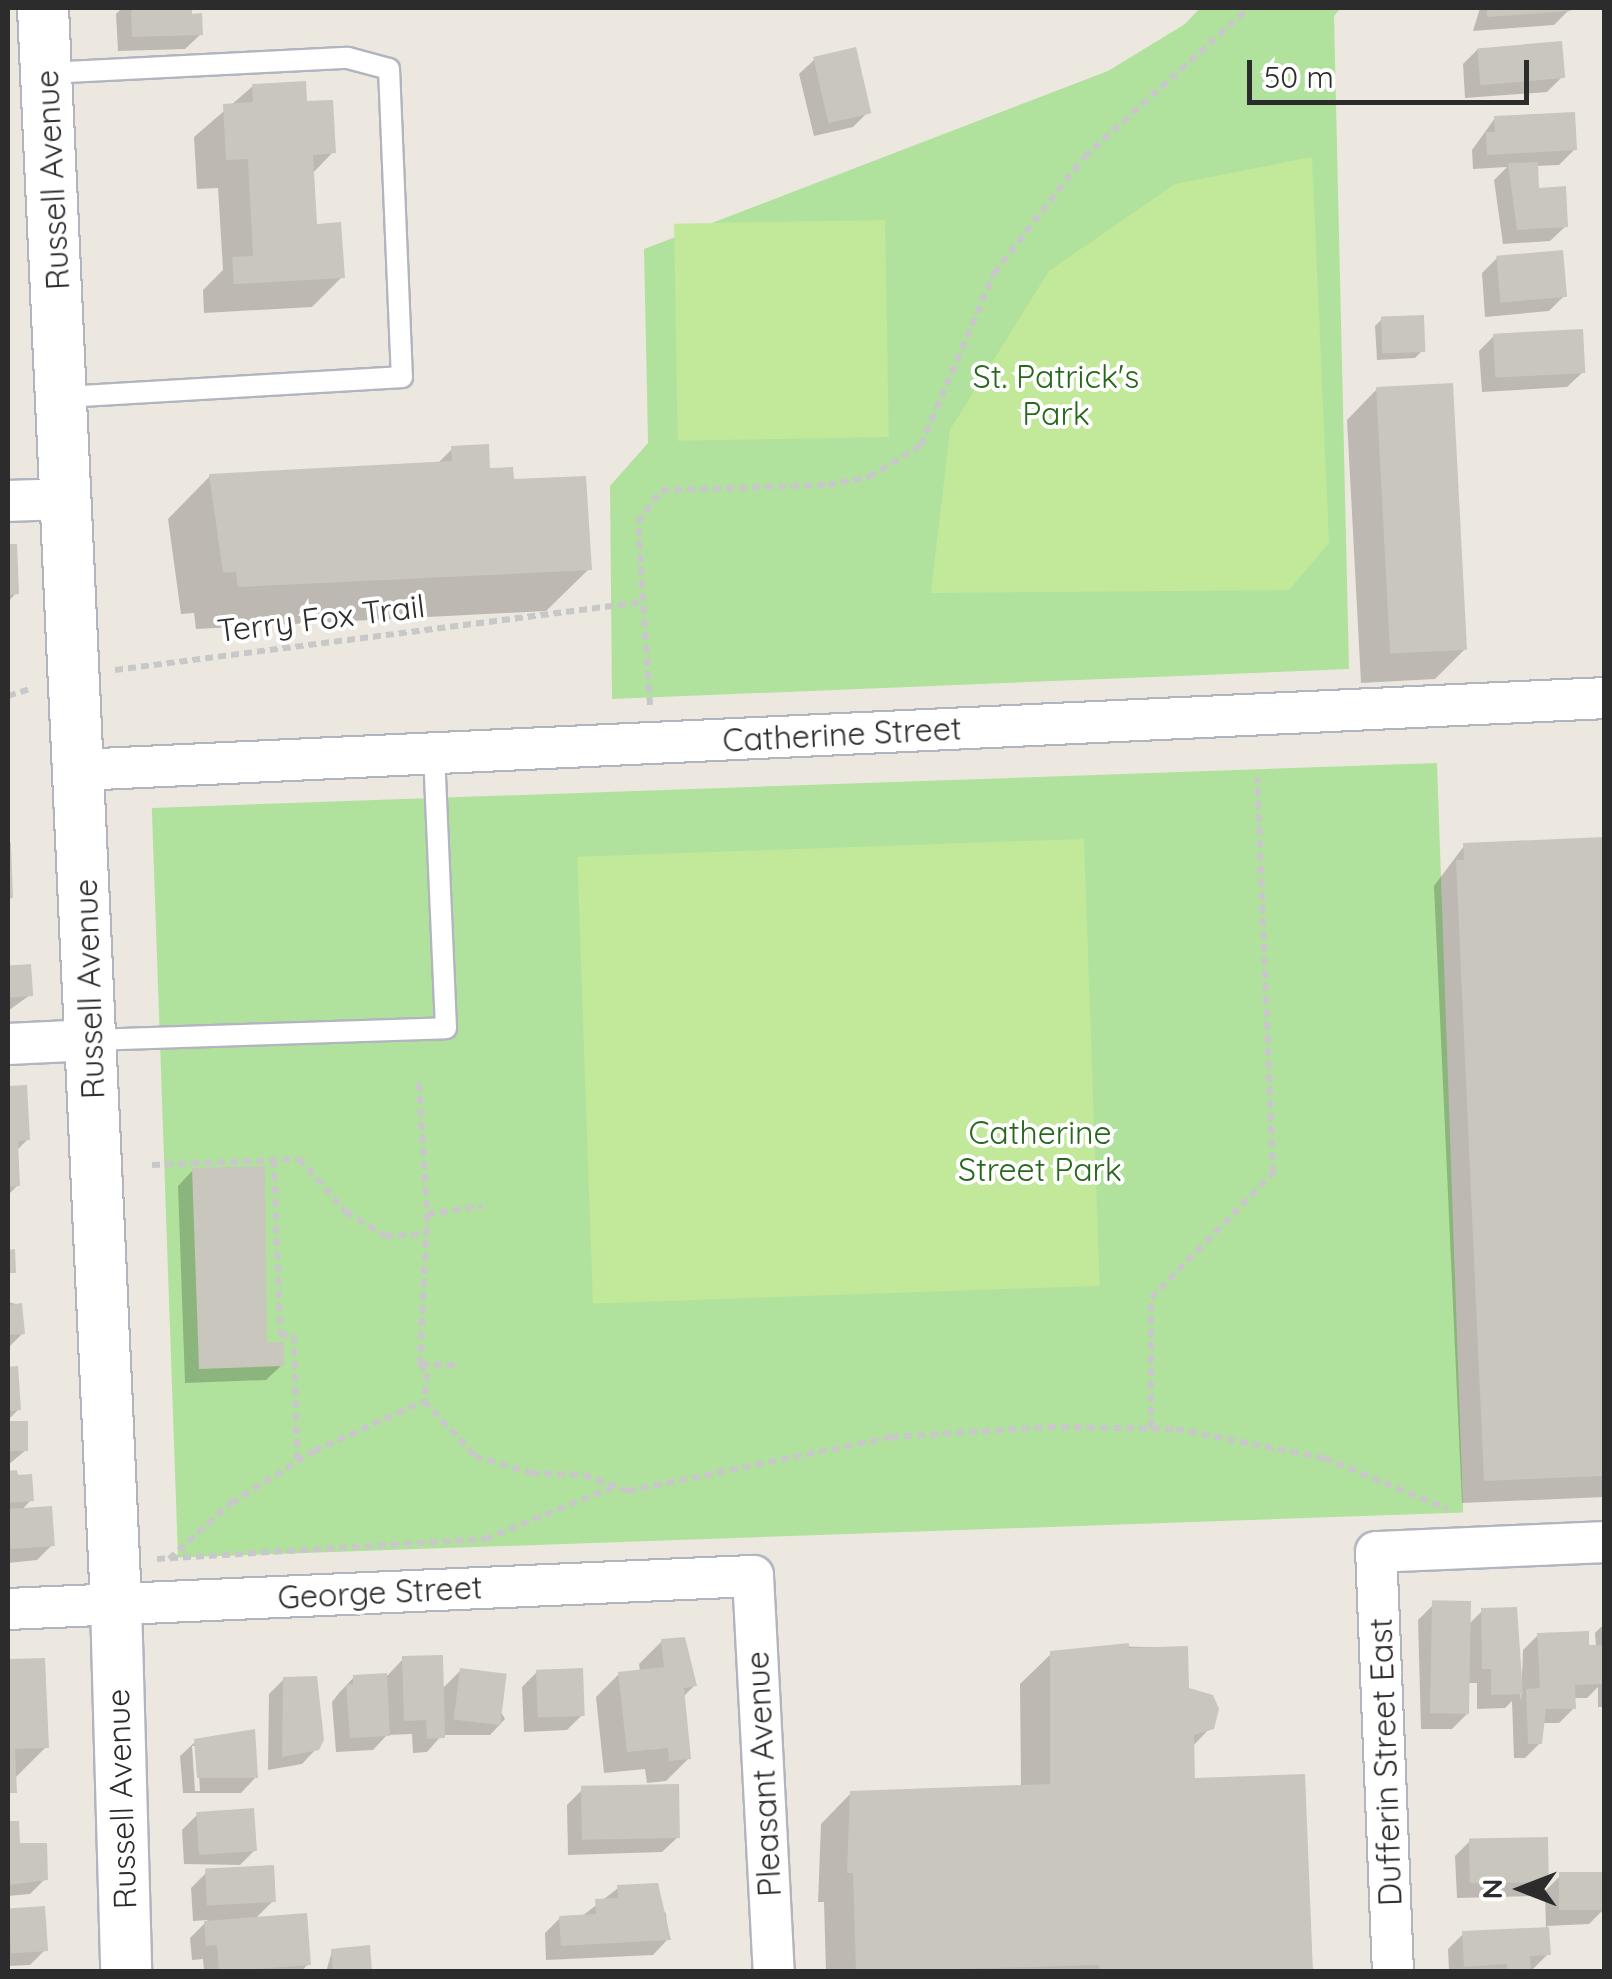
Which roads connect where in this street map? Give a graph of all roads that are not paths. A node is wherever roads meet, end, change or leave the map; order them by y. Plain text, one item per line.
1 (43, 8) edge
2 (46, 73) junction
3 (62, 396) junction
4 (67, 499) junction
5 (8, 501) edge
6 (1604, 698) edge
7 (434, 753) junction
8 (79, 770) junction
9 (90, 1040) junction
10 (8, 1044) edge
11 (1604, 1542) edge
12 (753, 1576) joint
13 (115, 1582) junction
14 (8, 1609) edge
15 (126, 1972) edge
16 (774, 1972) edge
17 (1393, 1972) edge

1 - 2 street, Russell Avenue
2 - 3 street, Russell Avenue
2 - 3 lane
3 - 4 street, Russell Avenue
4 - 5 street
4 - 8 street, Russell Avenue
6 - 7 street, Catherine Street
7 - 8 street, Catherine Street
7 - 9 lane
8 - 9 street, Russell Avenue
9 - 10 street
9 - 13 street, Russell Avenue
11 - 17 street, Dufferin Street East
12 - 13 street, George Street
12 - 16 street, Pleasant Avenue
13 - 14 street, George Street
13 - 15 street, Russell Avenue

